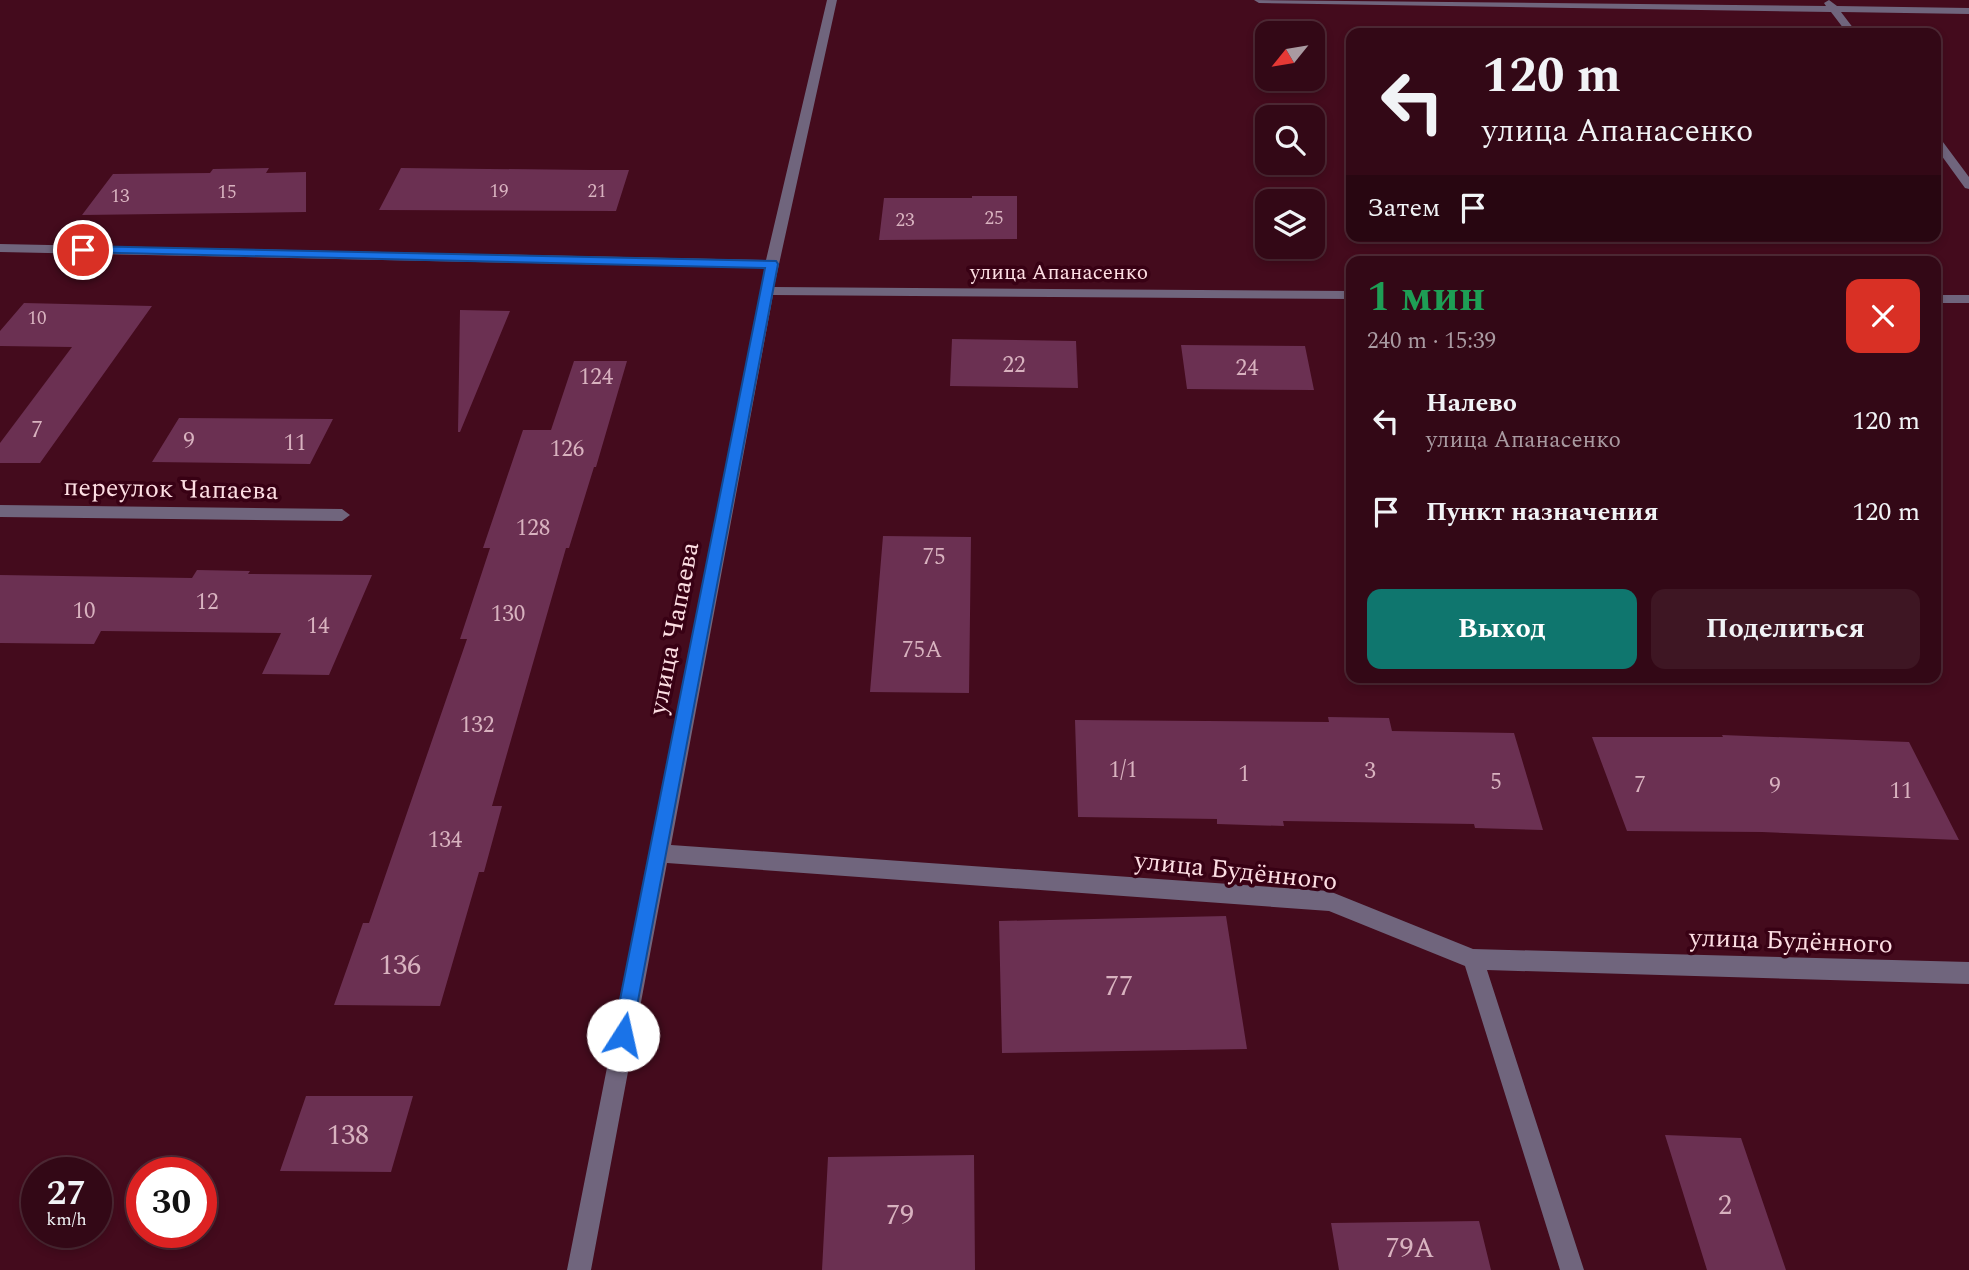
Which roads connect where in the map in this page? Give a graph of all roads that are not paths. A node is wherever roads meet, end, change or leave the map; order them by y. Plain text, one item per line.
1 (832, 0) edge
2 (1259, 0) edge
3 (1830, 4) edge
4 (1969, 11) edge
5 (1848, 28) edge
6 (1941, 149) edge
7 (1969, 185) edge
8 (0, 248) edge
9 (772, 264) junction
10 (767, 290) junction
11 (1346, 295) edge
12 (1941, 299) edge
13 (1969, 299) edge
14 (0, 511) edge
15 (342, 515) dead end
16 (657, 853) junction
17 (1473, 958) junction
18 (1969, 973) edge
19 (579, 1270) edge
20 (1572, 1270) edge

1 - 9 street, улица Чапаева
2 - 3 street
3 - 4 street
3 - 5 street
6 - 7 street
8 - 9 street
9 - 10 street, улица Чапаева
10 - 11 street, улица Апанасенко
10 - 16 street, улица Чапаева
12 - 13 street
14 - 15 street, переулок Чапаева
16 - 17 street, улица Будённого
16 - 19 street, улица Чапаева
17 - 18 street, улица Будённого
17 - 20 street

